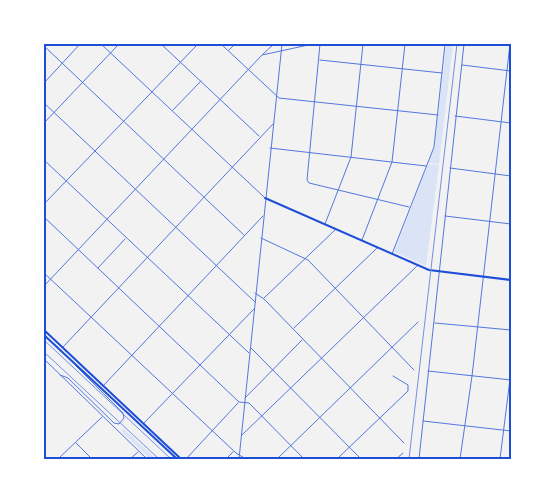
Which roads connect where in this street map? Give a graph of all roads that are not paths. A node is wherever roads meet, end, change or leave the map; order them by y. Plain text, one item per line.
1 (80, 44) edge
2 (100, 44) edge
3 (119, 44) edge
4 (161, 44) edge
5 (198, 44) edge
6 (221, 44) edge
7 (235, 44) edge
8 (274, 44) edge
9 (282, 44) edge
10 (313, 44) edge
11 (320, 44) edge
12 (363, 44) edge
13 (405, 44) edge
14 (445, 44) edge
15 (464, 44) edge
16 (510, 44) edge
17 (44, 46) edge
18 (228, 50) junction
19 (281, 51) junction
20 (110, 53) junction
21 (262, 56) junction
22 (319, 60) junction
23 (180, 62) junction
24 (62, 64) junction
25 (361, 64) junction
26 (461, 65) junction
27 (402, 69) junction
28 (248, 70) junction
29 (506, 70) junction
30 (511, 71) edge
31 (442, 73) junction
32 (201, 82) junction
33 (44, 83) edge
34 (82, 83) junction
35 (151, 91) junction
36 (276, 96) junction
37 (220, 99) junction
38 (314, 101) junction
39 (44, 103) edge
40 (357, 106) junction
41 (398, 110) junction
42 (172, 111) junction
43 (54, 112) junction
44 (438, 115) junction
45 (455, 116) junction
46 (123, 121) junction
47 (501, 121) junction
48 (44, 123) edge
49 (511, 123) edge
50 (273, 124) junction
51 (191, 129) junction
52 (260, 137) junction
53 (270, 148) junction
54 (94, 151) junction
55 (308, 152) junction
56 (351, 157) junction
57 (163, 159) junction
58 (44, 160) edge
59 (392, 162) junction
60 (426, 166) junction
61 (231, 167) junction
62 (450, 168) junction
63 (495, 174) junction
64 (511, 176) edge
65 (66, 181) junction
66 (135, 189) junction
67 (338, 190) junction
68 (203, 197) junction
69 (265, 198) junction
70 (378, 200) junction
71 (44, 204) edge
72 (409, 207) junction
73 (263, 216) junction
74 (444, 216) junction
75 (44, 217) edge
76 (106, 219) junction
77 (489, 222) junction
78 (325, 224) junction
79 (511, 224) edge
80 (175, 227) junction
81 (336, 230) junction
82 (244, 236) junction
83 (126, 238) junction
84 (261, 238) junction
85 (362, 241) junction
86 (377, 248) junction
87 (78, 249) junction
88 (391, 254) junction
89 (147, 257) junction
90 (306, 259) junction
91 (216, 265) junction
92 (418, 266) junction
93 (98, 268) junction
94 (438, 272) junction
95 (44, 274) edge
96 (483, 277) junction
97 (50, 279) junction
98 (511, 280) edge
99 (44, 286) edge
100 (118, 287) junction
101 (335, 288) junction
102 (255, 293) junction
103 (188, 296) junction
104 (264, 299) junction
105 (254, 302) junction
106 (254, 308) junction
107 (90, 317) junction
108 (364, 318) junction
109 (418, 322) dead end
110 (433, 322) junction
111 (159, 326) junction
112 (478, 327) junction
113 (293, 329) junction
114 (44, 330) edge
115 (511, 330) edge
116 (44, 334) edge
117 (228, 334) junction
118 (303, 339) junction
119 (62, 347) junction
120 (250, 347) junction
121 (392, 348) junction
122 (249, 353) junction
123 (131, 356) junction
124 (44, 359) edge
125 (322, 359) junction
126 (73, 362) junction
127 (199, 364) junction
128 (274, 369) junction
129 (414, 370) dead end
130 (428, 371) junction
131 (511, 371) edge
132 (60, 375) junction
133 (393, 376) dead end
134 (472, 376) junction
135 (511, 380) edge
136 (102, 387) junction
137 (292, 388) junction
138 (351, 388) junction
139 (171, 393) junction
140 (245, 398) junction
141 (239, 402) junction
142 (244, 403) junction
143 (102, 417) junction
144 (262, 417) junction
145 (320, 417) junction
146 (379, 418) junction
147 (422, 421) junction
148 (143, 425) junction
149 (465, 426) junction
150 (503, 430) junction
151 (212, 431) junction
152 (511, 431) edge
153 (241, 436) junction
154 (75, 442) junction
155 (404, 443) dead end
156 (291, 446) junction
157 (350, 447) junction
158 (139, 451) junction
159 (234, 451) junction
160 (403, 453) dead end
161 (240, 455) junction
162 (58, 459) edge
163 (92, 459) edge
164 (130, 459) edge
165 (147, 459) edge
166 (177, 459) edge
167 (181, 459) edge
168 (186, 459) edge
169 (226, 459) edge
170 (239, 459) edge
171 (246, 459) edge
172 (277, 459) edge
173 (304, 459) edge
174 (337, 459) edge
175 (361, 459) edge
176 (396, 459) edge
177 (418, 459) edge
178 (460, 459) edge
179 (500, 459) edge

1 - 24 street
2 - 20 street
3 - 20 street
4 - 23 street
5 - 23 street
6 - 18 street
7 - 18 street
8 - 21 street
9 - 19 street
10 - 19 street
11 - 22 street
12 - 25 street
13 - 27 street
14 - 31 street
15 - 26 street
16 - 29 street
17 - 24 street
18 - 28 street
19 - 21 street
19 - 36 street
20 - 34 street
20 - 35 street
21 - 28 street
22 - 25 street
22 - 38 street
23 - 32 street
23 - 35 street
24 - 33 street
24 - 34 street
25 - 27 street
25 - 40 street
26 - 29 street
26 - 45 street
27 - 31 street
27 - 41 street
28 - 36 street
28 - 37 street
29 - 30 street
29 - 47 street
31 - 44 street
32 - 37 street
32 - 42 street
34 - 43 street
34 - 46 street
35 - 42 street
35 - 46 street
36 - 38 street
36 - 50 street
37 - 51 street
37 - 52 street
38 - 40 street
38 - 55 street
39 - 43 street
40 - 41 street
40 - 56 street
41 - 44 street
41 - 59 street
42 - 51 street
43 - 48 street
43 - 54 street
44 - 60 street
45 - 47 street
45 - 62 street
46 - 54 street
46 - 57 street
47 - 49 street
47 - 63 street
50 - 52 street
50 - 53 street
51 - 57 street
51 - 61 street
52 - 61 street
53 - 55 street
53 - 69 street
54 - 65 street
54 - 66 street
55 - 56 street
55 - 67 street
56 - 59 street
56 - 67 street
57 - 66 street
57 - 68 street
58 - 65 street
59 - 60 street
59 - 70 street
60 - 72 street
61 - 68 street
61 - 69 street
62 - 63 street
62 - 74 street
63 - 64 street
63 - 77 street
65 - 71 street
65 - 76 street
66 - 76 street
66 - 80 street
67 - 70 street
67 - 78 street
68 - 80 street
68 - 82 street
69 - 73 street
69 - 78 main road
70 - 72 street
70 - 85 street
72 - 88 street
73 - 82 street
73 - 84 street
74 - 77 street
74 - 94 street
75 - 87 street
76 - 83 street
76 - 87 street
77 - 79 street
77 - 96 street
78 - 81 main road
80 - 89 street
80 - 91 street
81 - 85 main road
81 - 90 street
82 - 91 street
83 - 89 street
83 - 93 street
84 - 90 street
84 - 102 street
85 - 86 main road
86 - 88 main road
86 - 101 street
87 - 93 street
87 - 97 street
88 - 92 main road
89 - 100 street
89 - 103 street
90 - 101 street
90 - 104 street
91 - 103 street
91 - 105 street
92 - 94 main road
92 - 108 street
93 - 100 street
94 - 96 main road
94 - 110 street
95 - 97 street
96 - 98 main road
96 - 112 street
97 - 99 street
97 - 107 street
100 - 107 street
100 - 111 street
101 - 108 street
101 - 113 street
102 - 104 street
102 - 105 street
103 - 111 street
103 - 117 street
104 - 113 street
105 - 106 street
106 - 117 street
106 - 120 street
107 - 119 street
107 - 123 street
108 - 121 street
108 - 125 street
109 - 121 street
110 - 112 street
110 - 130 street
111 - 123 street
111 - 127 street
112 - 115 street
112 - 134 street
113 - 118 street
114 - 119 main road
116 - 126 main road
117 - 122 street
117 - 127 street
118 - 125 street
118 - 128 street
119 - 136 main road
120 - 122 street
120 - 128 street
121 - 129 street
121 - 138 street
122 - 140 street
123 - 136 street
123 - 139 street
124 - 132 street
125 - 137 street
125 - 138 street
126 - 132 street
126 - 136 main road
127 - 139 street
127 - 141 street
128 - 137 street
128 - 140 street
130 - 134 street
130 - 147 street
131 - 135 street
132 - 143 street
133 - 146 street
134 - 135 street
134 - 149 street
135 - 150 street
136 - 148 main road
137 - 144 street
137 - 145 street
138 - 145 street
138 - 146 street
139 - 148 street
139 - 151 street
140 - 142 street
141 - 142 street
141 - 151 street
142 - 144 street
142 - 153 street
143 - 154 street
143 - 158 street
144 - 153 street
144 - 156 street
145 - 156 street
145 - 157 street
146 - 155 street
146 - 157 street
147 - 149 street
147 - 177 street
148 - 166 main road
148 - 167 main road
149 - 150 street
149 - 178 street
150 - 152 street
150 - 179 street
151 - 159 street
151 - 168 street
153 - 161 street
154 - 162 street
154 - 163 street
156 - 172 street
156 - 173 street
157 - 174 street
157 - 175 street
158 - 164 street
158 - 165 street
159 - 161 street
159 - 169 street
160 - 176 street
161 - 170 street
161 - 171 street

